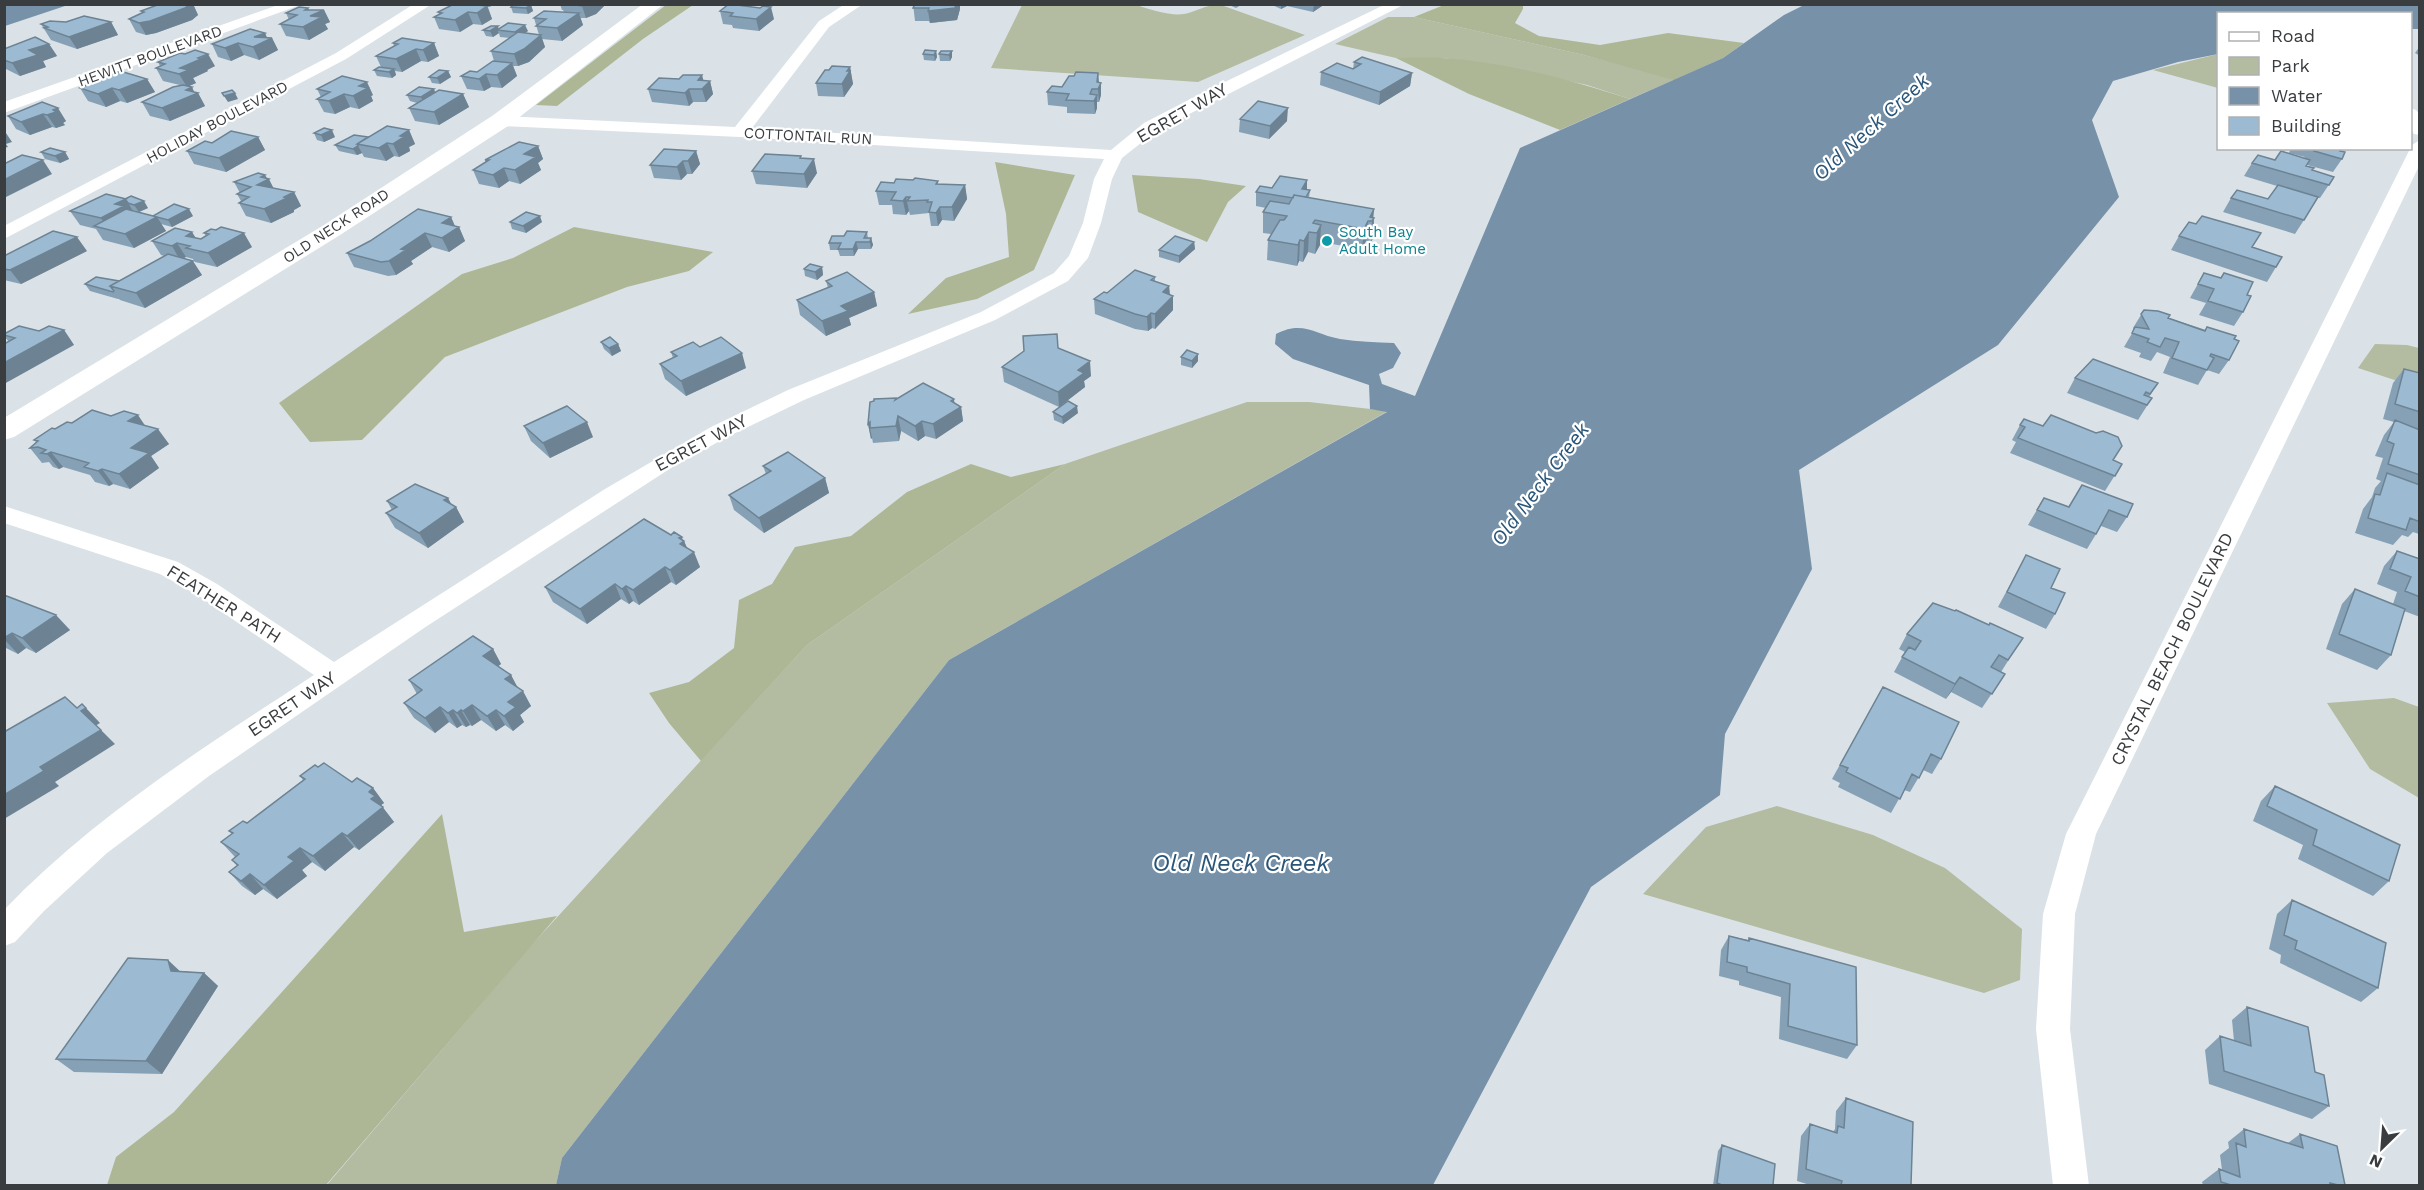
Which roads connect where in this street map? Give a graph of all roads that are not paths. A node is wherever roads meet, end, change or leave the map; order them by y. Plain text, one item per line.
1 (296, 4) edge
2 (425, 4) edge
3 (655, 4) edge
4 (856, 4) edge
5 (1398, 4) edge
6 (4, 108) edge
7 (2412, 116) edge
8 (500, 121) junction
9 (2420, 130) edge
10 (741, 132) junction
11 (2420, 145) edge
12 (1115, 155) junction
13 (4, 234) edge
14 (4, 431) edge
15 (4, 514) edge
16 (334, 675) junction
17 (4, 932) edge
18 (2071, 1185) edge

1 - 6 street, HEWITT BOULEVARD
2 - 13 street, HOLIDAY BOULEVARD
3 - 8 street, OLD NECK ROAD
4 - 10 street
5 - 12 street, EGRET WAY
7 - 9 street
8 - 10 street, COTTONTAIL RUN
8 - 14 street, OLD NECK ROAD
10 - 12 street, COTTONTAIL RUN
11 - 18 street, CRYSTAL BEACH BOULEVARD
12 - 16 street, EGRET WAY
15 - 16 street, FEATHER PATH
16 - 17 street, EGRET WAY

